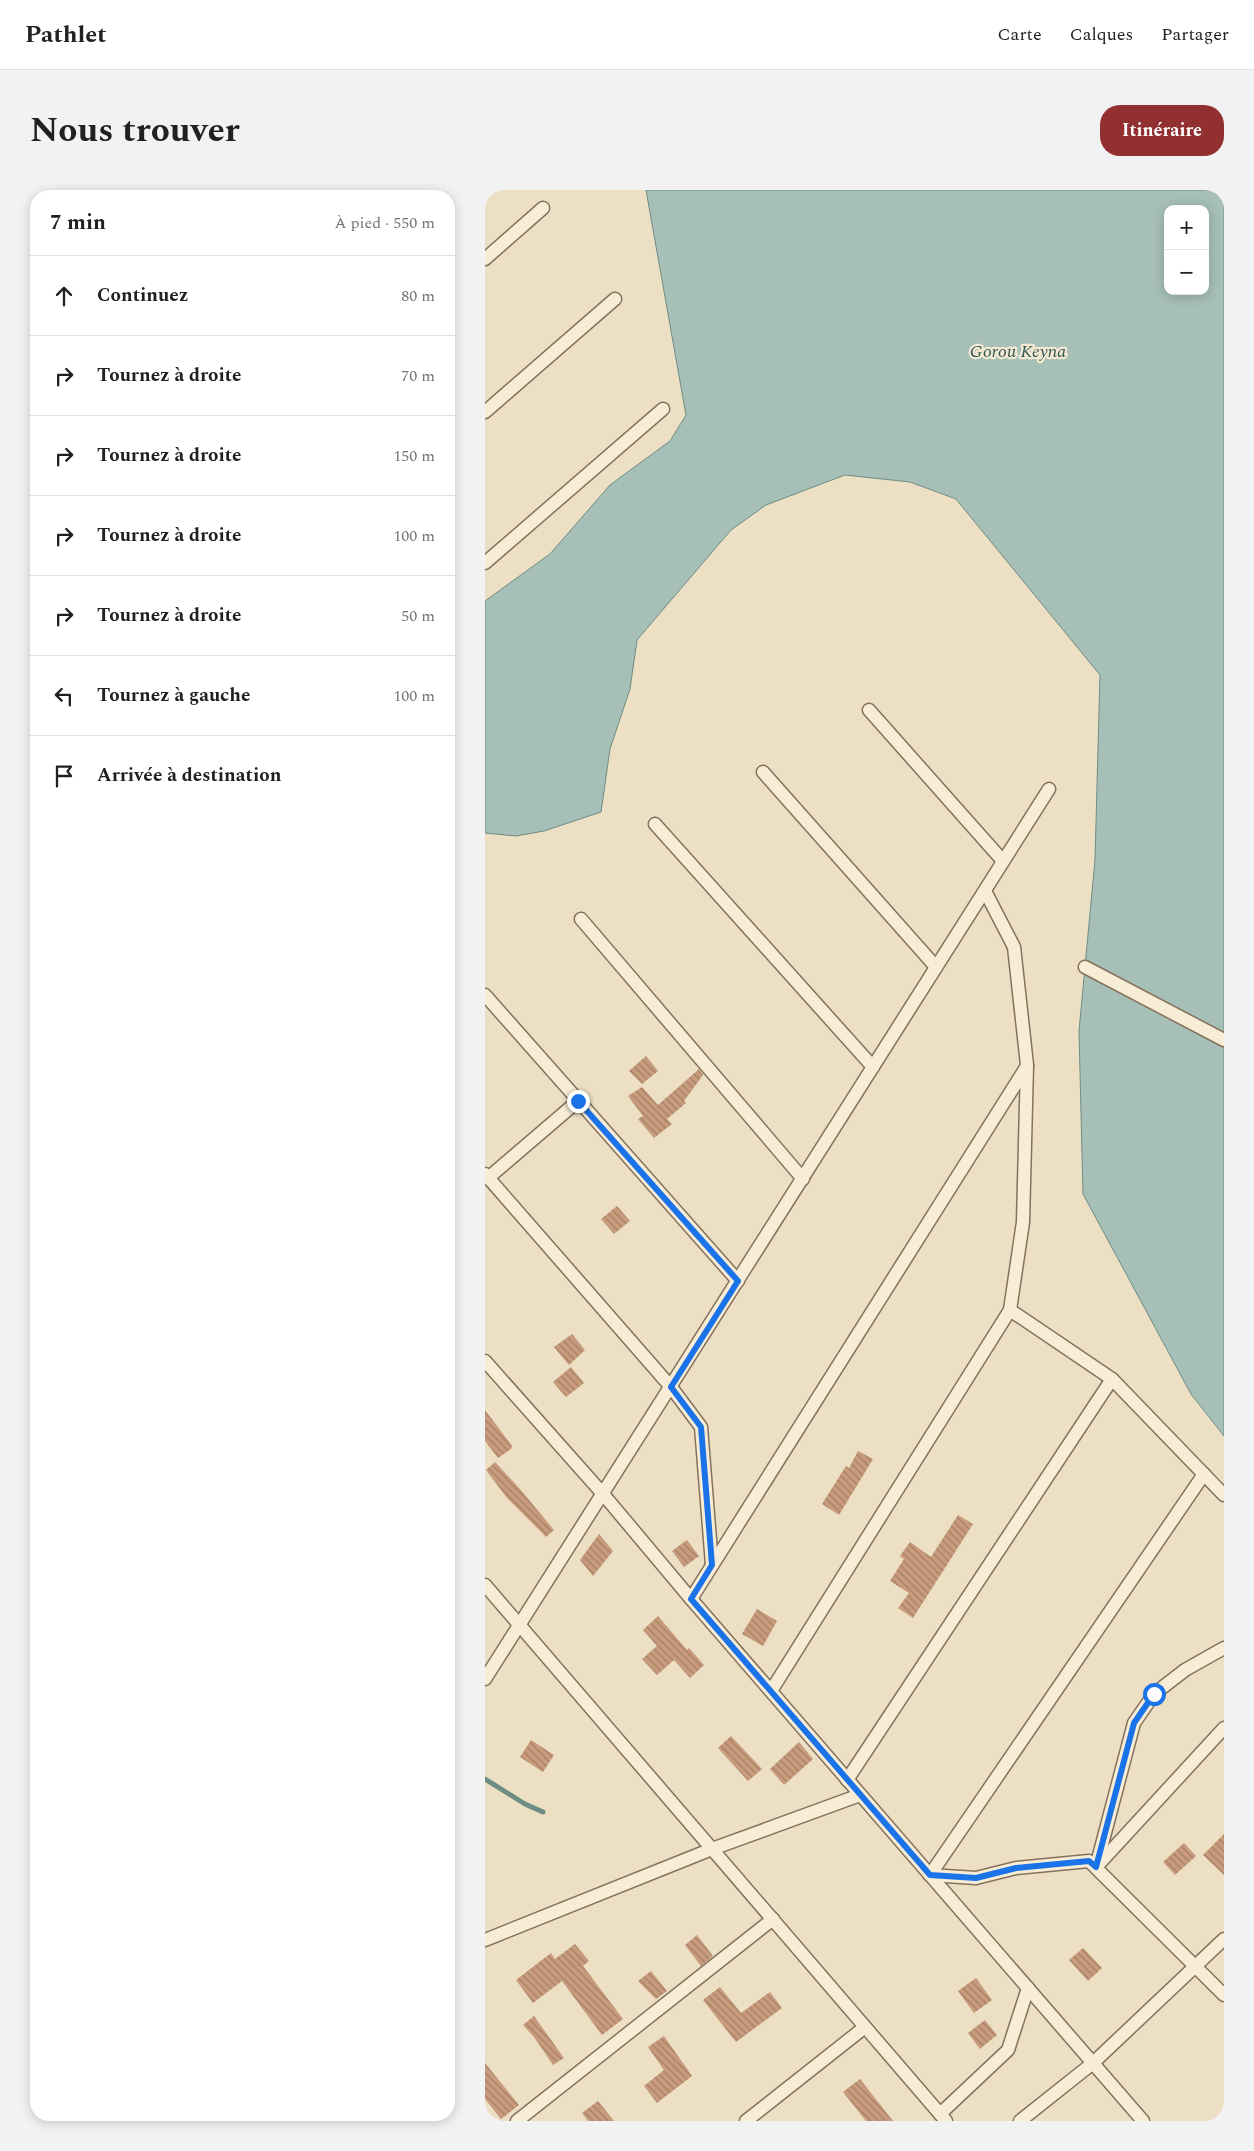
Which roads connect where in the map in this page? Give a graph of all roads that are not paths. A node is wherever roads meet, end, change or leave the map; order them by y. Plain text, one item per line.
1 (543, 208) dead end
2 (485, 259) edge
3 (615, 300) dead end
4 (663, 409) dead end
5 (485, 412) edge
6 (485, 563) edge
7 (869, 710) dead end
8 (763, 772) dead end
9 (1049, 789) dead end
10 (655, 824) dead end
11 (1003, 861) junction
12 (985, 891) junction
13 (581, 919) dead end
14 (936, 967) junction
15 (1085, 967) dead end
16 (485, 995) edge
17 (1224, 1040) edge
18 (1027, 1065) junction
19 (873, 1067) junction
20 (578, 1101) junction
21 (487, 1176) edge
22 (803, 1178) junction
23 (738, 1281) junction
24 (1010, 1310) junction
25 (485, 1362) edge
26 (1112, 1379) junction
27 (671, 1387) junction
28 (1204, 1474) junction
29 (603, 1494) junction
30 (1224, 1495) edge
31 (712, 1565) junction
32 (485, 1585) edge
33 (691, 1599) junction
34 (520, 1626) junction
35 (1224, 1648) edge
36 (485, 1679) edge
37 (771, 1691) junction
38 (1224, 1728) edge
39 (847, 1780) junction
40 (860, 1795) junction
41 (712, 1848) junction
42 (1096, 1867) junction
43 (930, 1875) junction
44 (773, 1919) junction
45 (1224, 1939) edge
46 (485, 1940) edge
47 (1195, 1966) junction
48 (1028, 1988) junction
49 (1224, 1995) edge
50 (865, 2027) junction
51 (1093, 2063) junction
52 (943, 2118) edge
53 (517, 2121) edge
54 (746, 2121) edge
55 (1020, 2121) edge
56 (1143, 2121) edge

1 - 2 street
3 - 5 street
4 - 6 street
7 - 11 street
8 - 14 street
9 - 11 street
10 - 19 street
11 - 12 street
12 - 14 street
12 - 18 street
13 - 22 street
14 - 19 street
15 - 17 street
16 - 20 street
18 - 24 street
18 - 31 street
19 - 22 street
20 - 21 street
20 - 23 street
21 - 27 street
22 - 23 street
23 - 27 street
24 - 26 street
24 - 37 street
25 - 29 street
26 - 28 street
26 - 39 street
27 - 29 street
27 - 31 street
28 - 30 street
28 - 43 street
29 - 33 street
29 - 34 street
31 - 33 street
32 - 34 street
33 - 37 street
34 - 36 street
34 - 41 street
35 - 42 street
37 - 39 street
38 - 42 street
39 - 40 street
40 - 41 street
40 - 43 street
41 - 44 street
41 - 46 street
42 - 43 street
42 - 47 street
43 - 48 street
44 - 50 street
44 - 53 street
45 - 47 street
47 - 49 street
47 - 51 street
48 - 51 street
48 - 52 street
50 - 52 street
50 - 54 street
51 - 55 street
51 - 56 street

